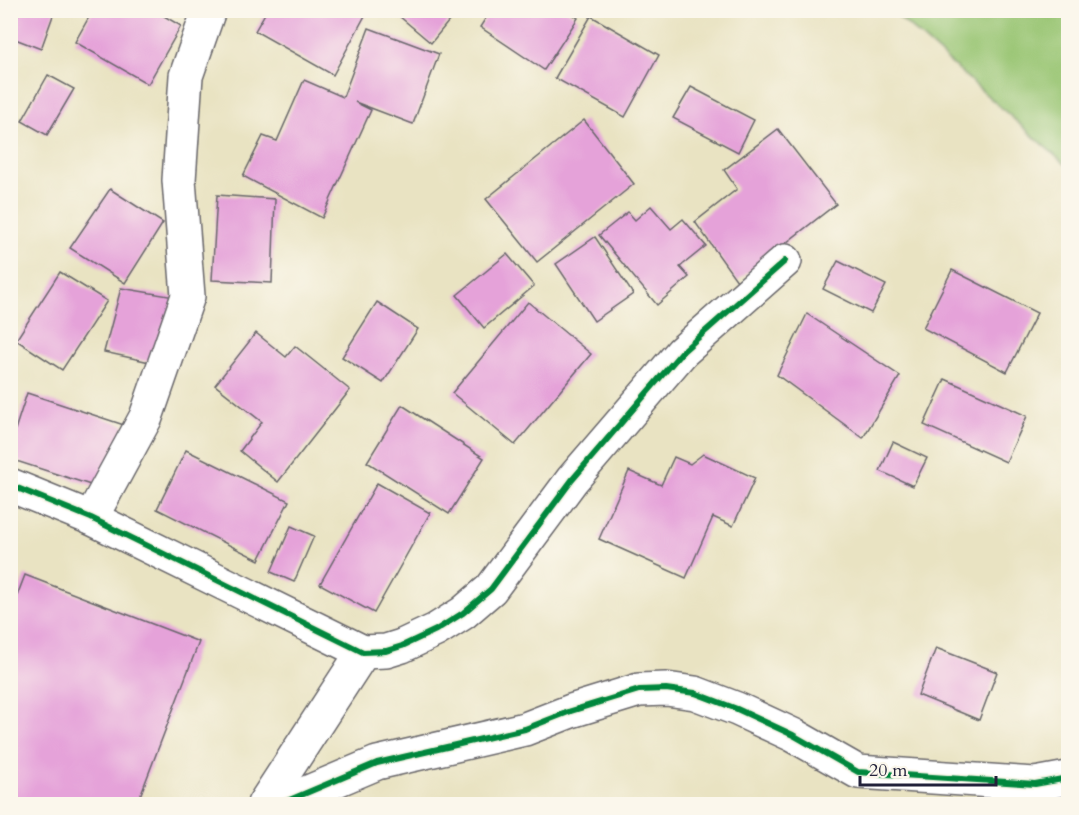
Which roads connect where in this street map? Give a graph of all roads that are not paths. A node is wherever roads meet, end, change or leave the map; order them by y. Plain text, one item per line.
1 (209, 10) edge
2 (785, 261) dead end
3 (10, 485) edge
4 (91, 518) junction
5 (363, 652) junction
6 (1068, 778) edge
7 (264, 804) edge
8 (280, 804) edge

1 - 4 street
2 - 5 street
3 - 4 street
4 - 5 street
5 - 7 street
6 - 8 street

